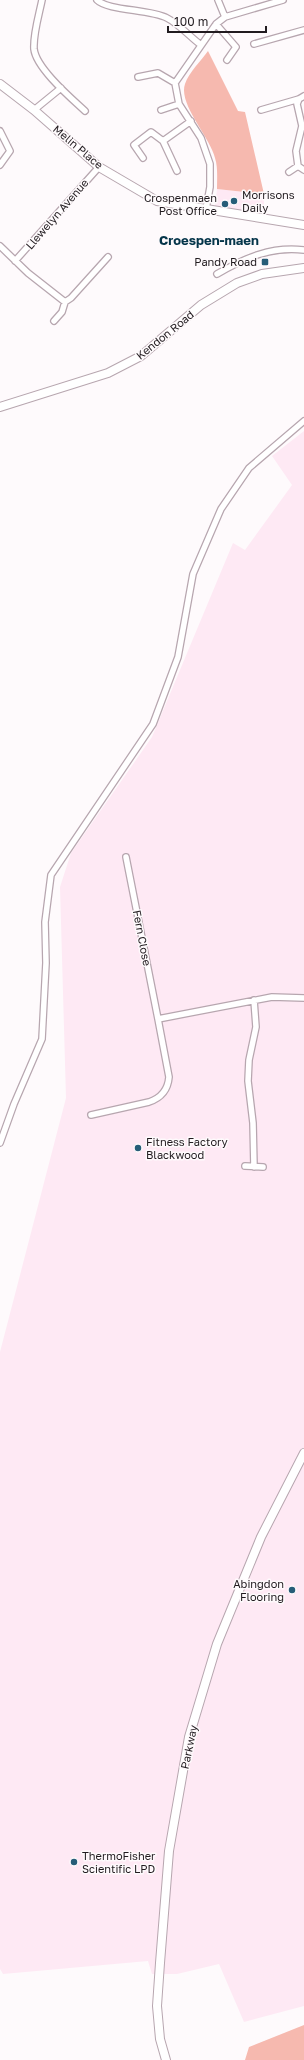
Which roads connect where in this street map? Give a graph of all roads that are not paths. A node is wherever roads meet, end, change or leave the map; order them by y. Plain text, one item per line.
1 (42, 0) edge
2 (97, 0) edge
3 (218, 0) edge
4 (283, 0) edge
5 (225, 17) junction
6 (216, 24) junction
7 (304, 30) edge
8 (254, 44) dead end
9 (201, 46) junction
10 (227, 60) dead end
11 (138, 77) dead end
12 (175, 82) junction
13 (0, 84) edge
14 (60, 88) junction
15 (302, 97) edge
16 (179, 104) junction
17 (34, 110) junction
18 (161, 110) dead end
19 (261, 110) dead end
20 (85, 111) dead end
21 (191, 121) junction
22 (0, 131) edge
23 (163, 141) junction
24 (143, 158) dead end
25 (0, 165) edge
26 (298, 166) junction
27 (98, 167) junction
28 (304, 170) edge
29 (177, 171) dead end
30 (289, 172) dead end
31 (206, 210) junction
32 (304, 225) edge
33 (0, 246) edge
34 (304, 250) edge
35 (108, 257) dead end
36 (15, 261) junction
37 (304, 268) edge
38 (217, 274) dead end
39 (65, 302) junction
40 (54, 321) dead end
41 (0, 407) edge
42 (304, 421) edge
43 (126, 857) dead end
44 (304, 998) edge
45 (254, 1000) junction
46 (158, 1019) junction
47 (91, 1115) dead end
48 (0, 1143) edge
49 (245, 1166) dead end
50 (254, 1166) junction
51 (263, 1167) dead end
52 (304, 1453) edge
53 (166, 2060) edge

1 - 14 street
2 - 9 street
3 - 5 street
4 - 5 street
5 - 6 street
6 - 9 street
6 - 10 street
7 - 8 street
9 - 12 street
11 - 12 street
12 - 16 street
13 - 17 street, Melin Place
14 - 17 street
14 - 20 street
15 - 19 street
15 - 26 street
16 - 18 street
16 - 21 street
17 - 27 street, Melin Place
21 - 23 street
21 - 31 street
22 - 25 street
23 - 24 street
23 - 29 street
26 - 28 street
26 - 30 street
27 - 31 street, Melin Place
27 - 36 street, Llewelyn Avenue
31 - 32 street, Melin Place
33 - 36 street
34 - 38 street
35 - 39 street
36 - 39 street
37 - 41 street, Kendon Road
39 - 40 street
42 - 48 street
43 - 46 street, Fern Close
44 - 45 street
45 - 46 street
45 - 50 street
46 - 47 street, Fern Close
49 - 50 street
50 - 51 street
52 - 53 street, Parkway

